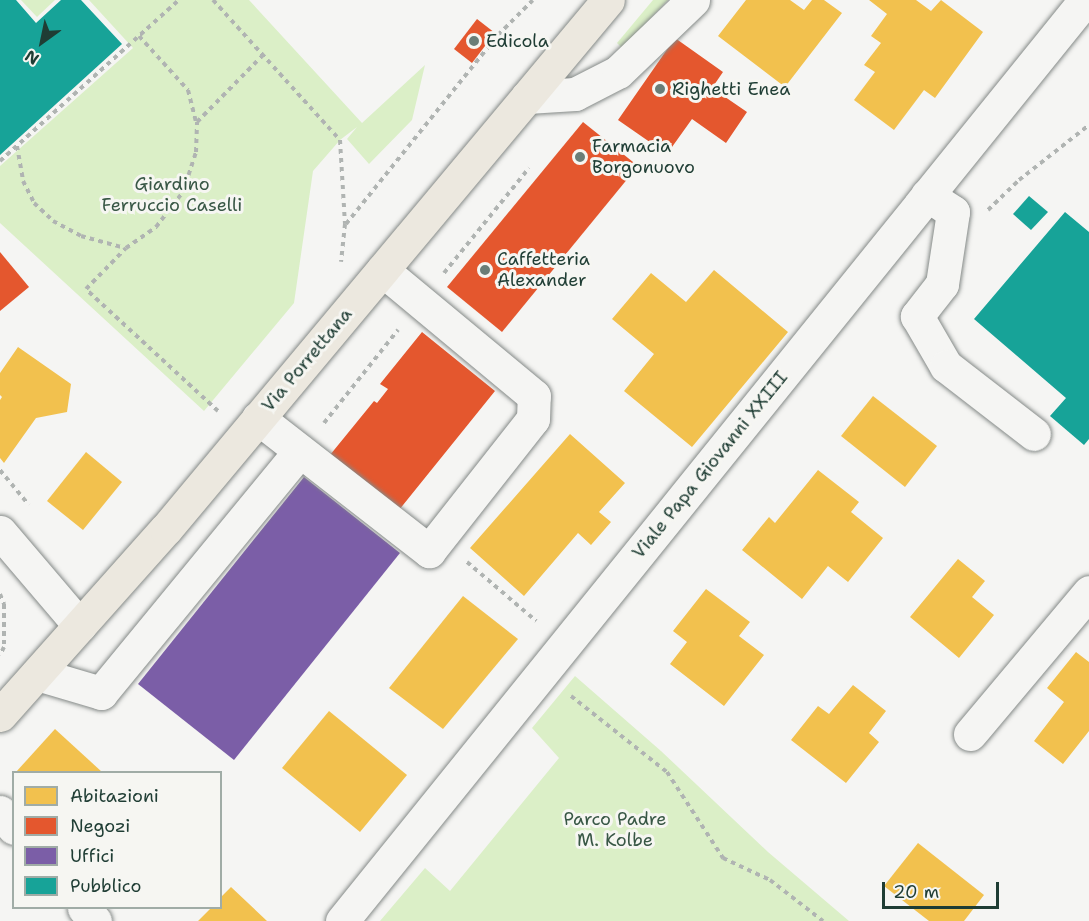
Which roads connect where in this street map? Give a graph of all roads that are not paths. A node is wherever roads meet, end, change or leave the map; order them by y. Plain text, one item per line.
1 (608, 0) edge
2 (693, 0) edge
3 (1077, 8) edge
4 (526, 97) junction
5 (927, 195) junction
6 (382, 270) junction
7 (258, 418) junction
8 (1034, 434) dead end
9 (300, 451) junction
10 (0, 532) edge
11 (1089, 592) edge
12 (80, 626) junction
13 (37, 674) junction
14 (0, 716) edge
15 (970, 734) dead end
16 (0, 813) edge
17 (12, 826) edge
18 (85, 909) edge
19 (95, 921) edge
20 (342, 921) edge

1 - 4 main road, Via Porrettana
2 - 4 street
3 - 5 street, Viale Papa Giovanni XXIII
4 - 6 main road, Via Porrettana
5 - 8 street
5 - 20 street, Viale Papa Giovanni XXIII
6 - 7 main road, Via Porrettana
6 - 9 street
7 - 9 street
7 - 12 main road, Via Porrettana
9 - 13 street
10 - 12 street
11 - 15 street
12 - 13 main road, Via Porrettana
13 - 14 main road, Via Porrettana
16 - 17 street
18 - 19 street

